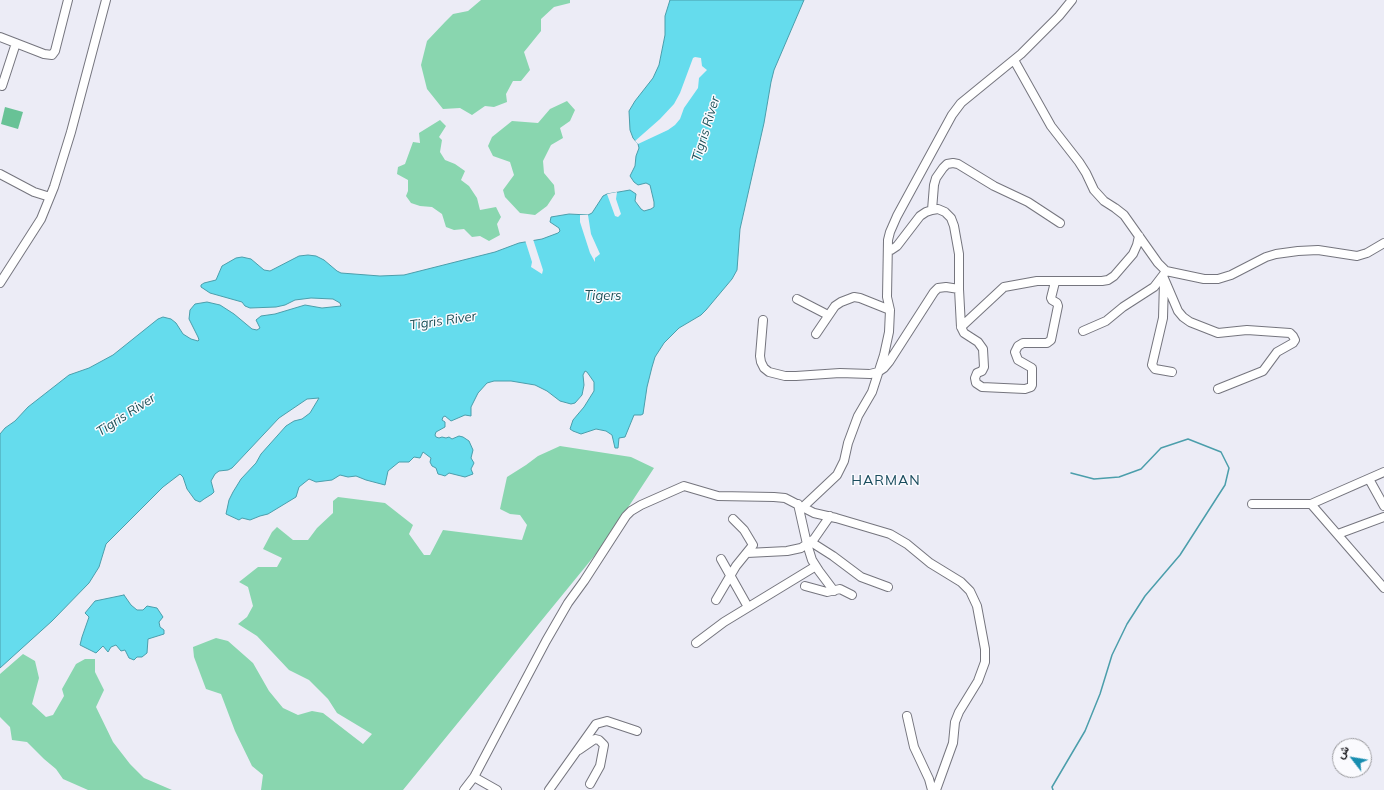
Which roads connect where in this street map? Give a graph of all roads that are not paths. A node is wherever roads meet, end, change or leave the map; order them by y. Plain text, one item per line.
1 (68, 0) edge
2 (106, 0) edge
3 (1072, 0) edge
4 (0, 38) edge
5 (16, 43) junction
6 (1014, 60) junction
7 (2, 86) dead end
8 (0, 174) edge
9 (50, 197) junction
10 (932, 210) junction
11 (1060, 222) dead end
12 (1139, 236) junction
13 (1384, 243) edge
14 (888, 248) junction
15 (1164, 275) junction
16 (1055, 282) junction
17 (0, 283) edge
18 (959, 289) junction
19 (798, 299) dead end
20 (890, 310) junction
21 (828, 315) junction
22 (763, 320) dead end
23 (961, 327) junction
24 (1083, 331) dead end
25 (816, 334) dead end
26 (878, 372) junction
27 (1172, 372) dead end
28 (1218, 389) dead end
29 (1384, 472) edge
30 (1369, 479) junction
31 (1252, 504) dead end
32 (1311, 504) junction
33 (801, 506) junction
34 (1384, 506) edge
35 (830, 516) junction
36 (1384, 517) edge
37 (733, 519) dead end
38 (1338, 534) junction
39 (809, 543) junction
40 (747, 553) junction
41 (721, 559) dead end
42 (816, 566) junction
43 (730, 576) junction
44 (804, 586) dead end
45 (888, 587) dead end
46 (1384, 588) edge
47 (834, 591) junction
48 (852, 595) dead end
49 (716, 600) dead end
50 (748, 607) junction
51 (696, 643) dead end
52 (907, 716) dead end
53 (636, 731) dead end
54 (576, 752) junction
55 (474, 776) junction
56 (590, 784) dead end
57 (464, 790) edge
58 (497, 790) edge
59 (549, 790) edge
60 (932, 790) edge
61 (936, 790) edge

1 - 5 street
2 - 9 street
3 - 6 street
4 - 5 street
5 - 7 street
6 - 12 street
6 - 14 street
8 - 9 street
9 - 17 street
10 - 11 street
10 - 14 street
10 - 18 street
12 - 15 street
12 - 16 street
13 - 15 street
14 - 20 street
15 - 24 street
15 - 27 street
15 - 28 street
16 - 23 street
16 - 23 street
18 - 23 street
18 - 26 street
19 - 21 street
20 - 21 street
20 - 26 street
21 - 25 street
22 - 26 street
26 - 33 street
29 - 30 street
30 - 32 street
30 - 34 street
31 - 32 street
32 - 38 street
33 - 35 street
33 - 39 street
33 - 55 street
35 - 39 street
35 - 61 street
36 - 38 street
37 - 40 street
38 - 46 street
39 - 40 street
39 - 42 street
39 - 45 street
40 - 43 street
41 - 43 street
42 - 47 street
42 - 50 street
43 - 49 street
43 - 50 street
44 - 47 street
47 - 48 street
50 - 51 street
52 - 60 street
53 - 54 street
54 - 56 street
54 - 59 street
55 - 57 street
55 - 58 street

